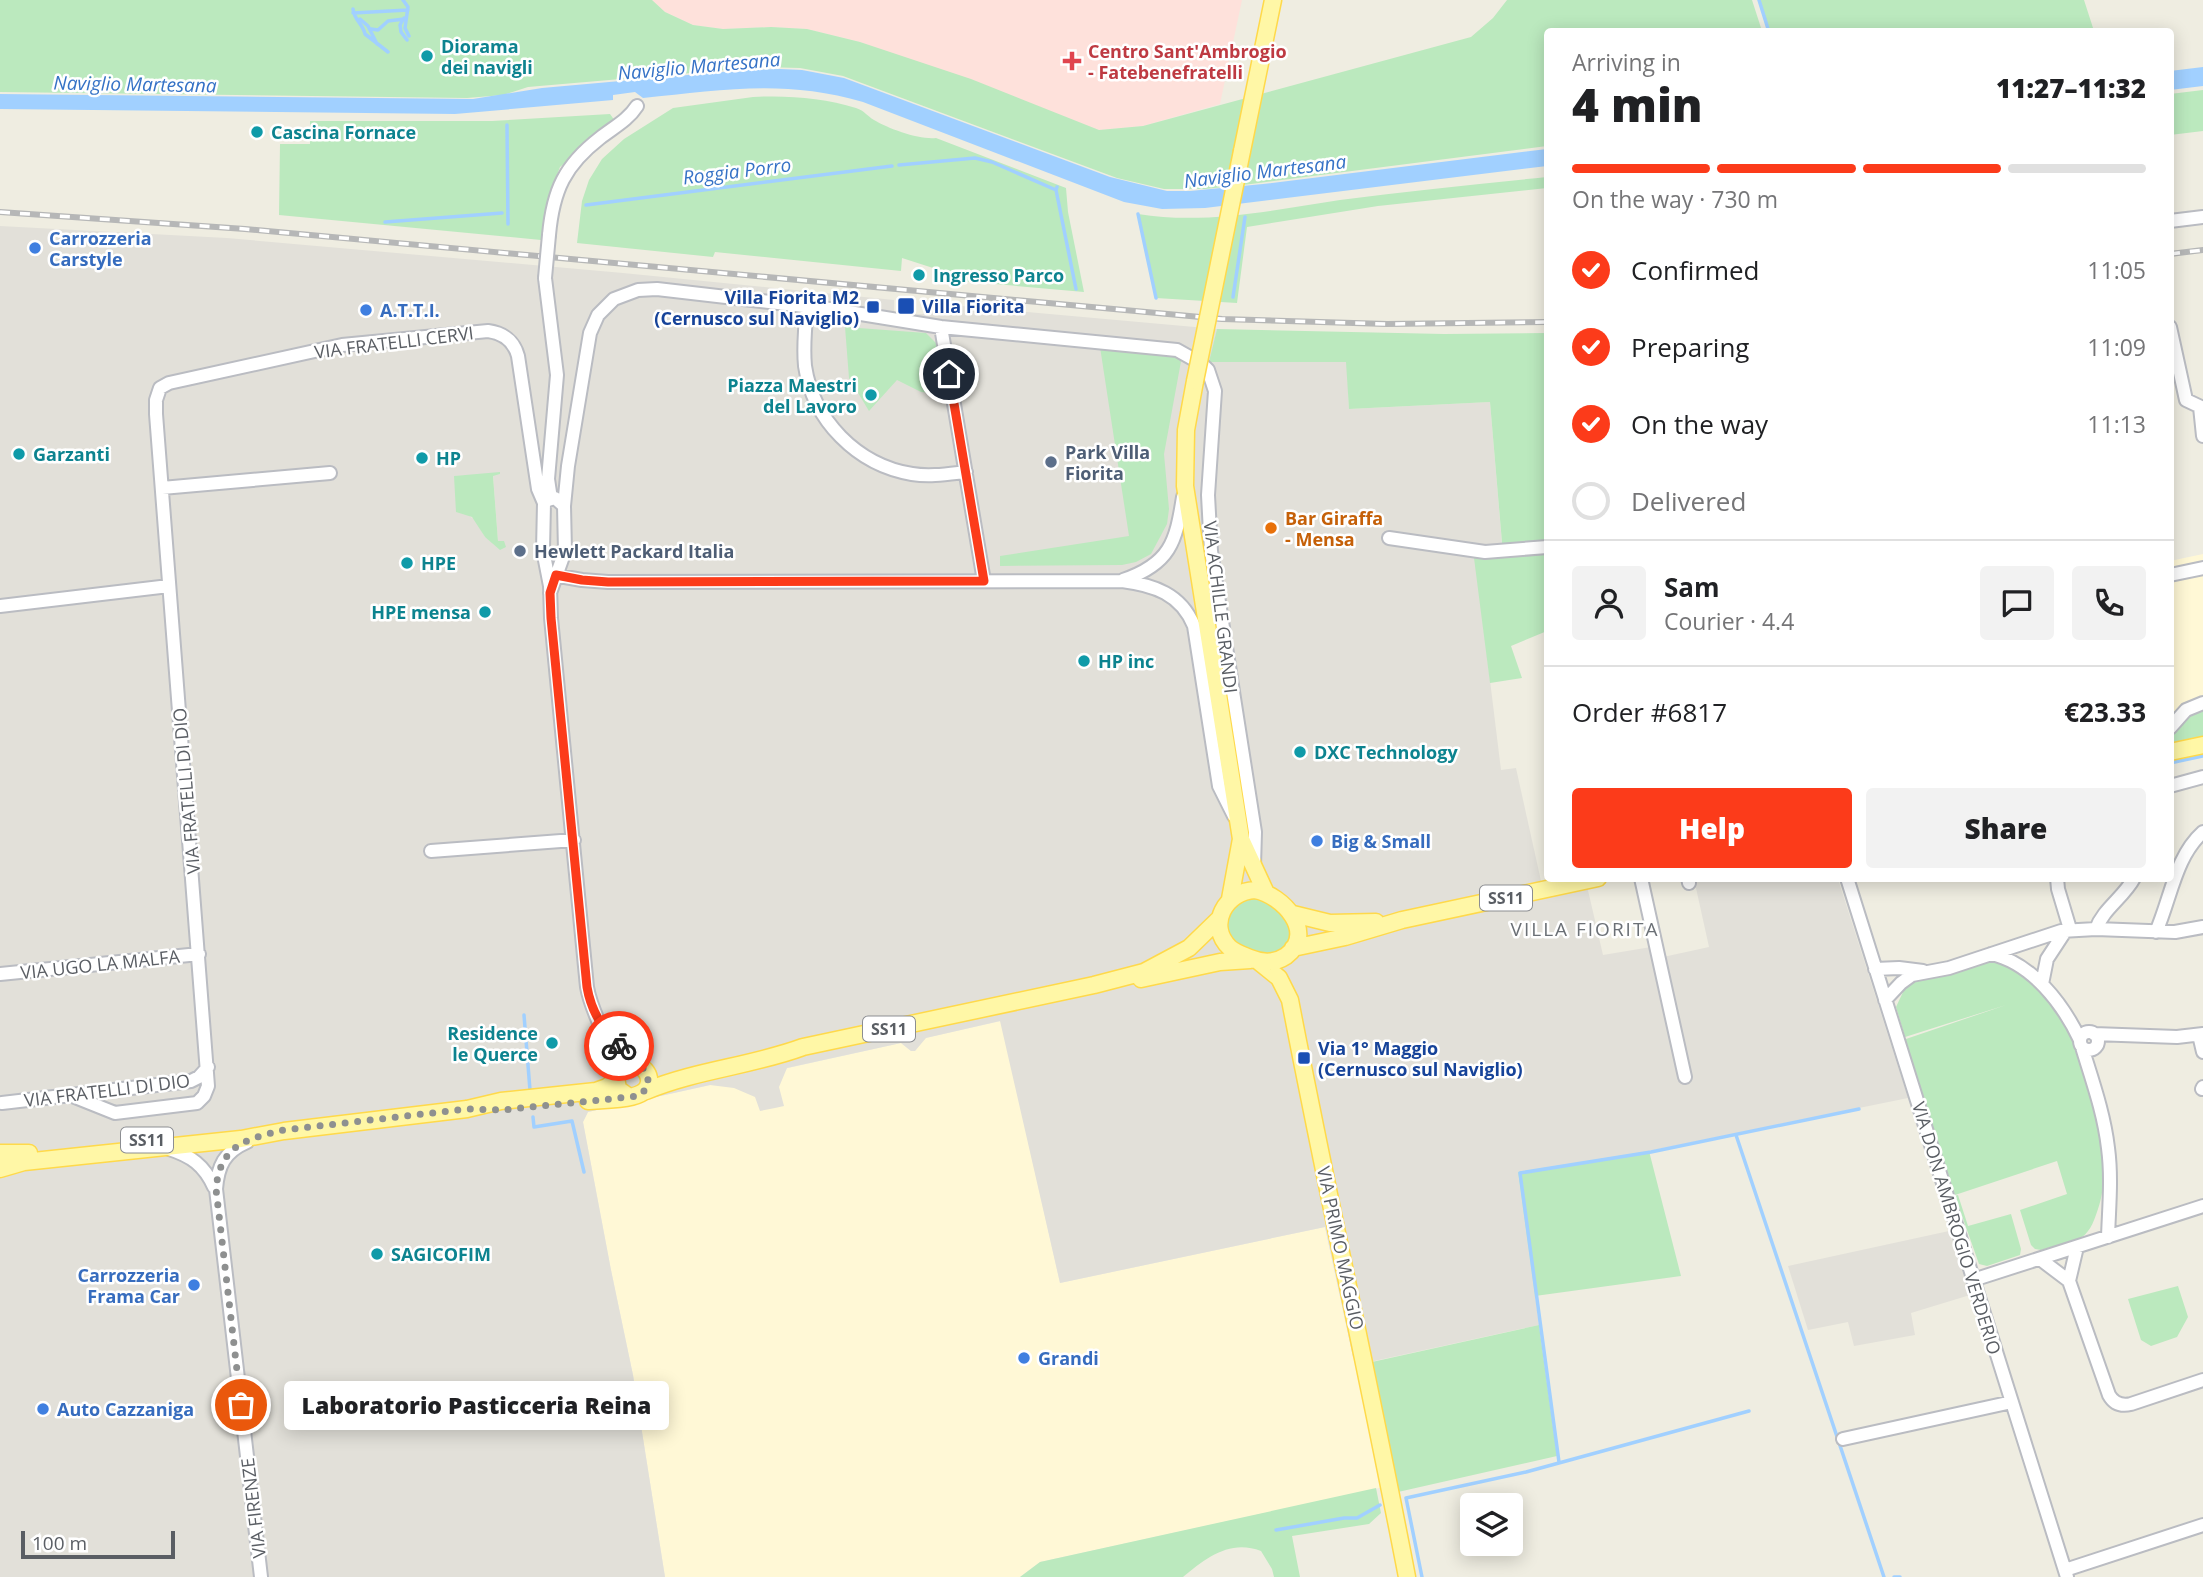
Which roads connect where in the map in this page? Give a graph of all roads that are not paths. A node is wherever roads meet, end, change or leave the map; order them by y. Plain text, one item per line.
1 (1273, 0) edge
2 (637, 106) dead end
3 (2203, 217) edge
4 (2174, 221) edge
5 (807, 307) junction
6 (941, 327) junction
7 (2174, 345) edge
8 (158, 393) joint
9 (2202, 408) edge
10 (2203, 436) edge
11 (966, 472) junction
12 (330, 473) dead end
13 (1185, 486) junction
14 (162, 488) junction
15 (553, 502) junction
16 (1389, 538) dead end
17 (1544, 547) edge
18 (544, 554) junction
19 (564, 554) junction
20 (2203, 568) edge
21 (2174, 574) edge
22 (552, 575) junction
23 (984, 581) junction
24 (1122, 581) junction
25 (169, 586) junction
26 (0, 606) edge
27 (2203, 703) edge
28 (2174, 724) edge
29 (2203, 745) edge
30 (2174, 751) edge
31 (2203, 778) edge
32 (2174, 785) edge
33 (1239, 822) junction
34 (2203, 832) edge
35 (1241, 839) junction
36 (574, 840) junction
37 (431, 851) dead end
38 (1254, 867) junction
39 (1580, 882) edge
40 (1643, 882) edge
41 (1848, 882) edge
42 (2057, 882) edge
43 (2130, 882) edge
44 (1266, 893) junction
45 (1230, 899) junction
46 (1293, 914) junction
47 (1220, 918) junction
48 (1409, 919) junction
49 (2203, 927) edge
50 (2096, 929) junction
51 (2068, 930) junction
52 (2156, 932) junction
53 (1292, 950) junction
54 (199, 954) junction
55 (1990, 954) junction
56 (1256, 960) junction
57 (1875, 969) junction
58 (1930, 971) junction
59 (0, 974) edge
60 (2042, 984) junction
61 (1094, 985) junction
62 (1290, 1000) junction
63 (1885, 1000) junction
64 (602, 1027) junction
65 (2201, 1035) edge
66 (2089, 1041) junction
67 (803, 1047) junction
68 (2203, 1052) edge
69 (208, 1067) junction
70 (643, 1069) junction
71 (616, 1077) junction
72 (1685, 1077) dead end
73 (116, 1090) junction
74 (646, 1091) junction
75 (70, 1096) junction
76 (628, 1097) junction
77 (1, 1104) edge
78 (467, 1109) junction
79 (115, 1113) junction
80 (284, 1130) junction
81 (260, 1136) junction
82 (165, 1148) junction
83 (0, 1153) edge
84 (0, 1169) edge
85 (216, 1189) junction
86 (2203, 1206) edge
87 (2108, 1237) junction
88 (2077, 1247) junction
89 (2040, 1259) junction
90 (1973, 1280) junction
91 (2069, 1281) junction
92 (2203, 1380) edge
93 (2012, 1402) junction
94 (1843, 1440) dead end
95 (2203, 1525) edge
96 (2066, 1573) edge
97 (261, 1577) edge
98 (1407, 1577) edge

1 - 13 main road, bridge
2 - 15 street, bridge
3 - 4 street
5 - 6 street, VIA ACHILLE GRANDI
5 - 11 street
5 - 15 street, VIA ACHILLE GRANDI
6 - 11 street
6 - 38 street, VIA ACHILLE GRANDI
7 - 9 street
8 - 14 street, VIA FRATELLI DI DIO
8 - 15 street, VIA FRATELLI CERVI
9 - 10 street
11 - 23 street
12 - 14 street
13 - 24 street
13 - 33 main road
14 - 25 street, VIA FRATELLI DI DIO
15 - 18 street
15 - 19 street
16 - 17 street
18 - 19 street
18 - 22 street
19 - 22 street
20 - 21 street
22 - 23 street
22 - 36 street
23 - 24 street
24 - 33 street
25 - 26 street
25 - 54 street, VIA FRATELLI DI DIO
27 - 28 street
29 - 30 main road
31 - 32 street
33 - 35 main road
34 - 52 street
35 - 38 main road
35 - 45 main road
36 - 37 street
36 - 64 street
38 - 44 main road
39 - 48 main road, SS11
40 - 72 street
41 - 57 street, VIA DON AMBROGIO VERDERIO
42 - 51 street
43 - 50 street
44 - 45 main road
44 - 46 main road, SS11
45 - 47 main road, SS11
46 - 48 main road, SS11
46 - 53 main road
47 - 56 main road
47 - 61 main road, SS11
48 - 53 main road, SS11
49 - 52 street
50 - 51 street
50 - 52 street
51 - 55 street
51 - 60 street
53 - 56 main road, SS11
53 - 62 main road, VIA PRIMO MAGGIO
54 - 59 street, VIA UGO LA MALFA
54 - 69 street, VIA FRATELLI DI DIO
55 - 58 street
55 - 60 street
56 - 61 main road, SS11
56 - 62 main road, VIA PRIMO MAGGIO
57 - 58 street
57 - 63 street, VIA DON AMBROGIO VERDERIO
58 - 63 street
60 - 66 street
61 - 67 main road, SS11
62 - 98 main road, VIA PRIMO MAGGIO
63 - 90 street, VIA DON AMBROGIO VERDERIO
64 - 70 street
64 - 71 street
65 - 66 street
65 - 68 street
66 - 87 street
67 - 70 main road, SS11
67 - 74 main road, SS11
69 - 73 street, VIA FRATELLI DI DIO
69 - 79 street, VIA FRATELLI DI DIO
70 - 71 main road, SS11
70 - 74 main road
71 - 76 main road
71 - 78 main road, SS11
73 - 75 street, VIA FRATELLI DI DIO
73 - 79 street, VIA FRATELLI DI DIO
74 - 76 main road, SS11
75 - 77 street, VIA FRATELLI DI DIO
75 - 79 street, VIA FRATELLI DI DIO
76 - 78 main road, SS11
78 - 80 main road, SS11
80 - 81 main road, SS11
80 - 83 main road, SS11
81 - 82 main road, SS11
81 - 85 street, VIA FIRENZE
82 - 84 main road, SS11
82 - 85 street, VIA FIRENZE
85 - 97 street, VIA FIRENZE
86 - 87 street
87 - 88 street
88 - 89 street
88 - 91 street
89 - 90 street
89 - 91 street
90 - 93 street, VIA DON AMBROGIO VERDERIO
91 - 92 street
93 - 94 street
93 - 96 street, VIA DON AMBROGIO VERDERIO
95 - 96 street

